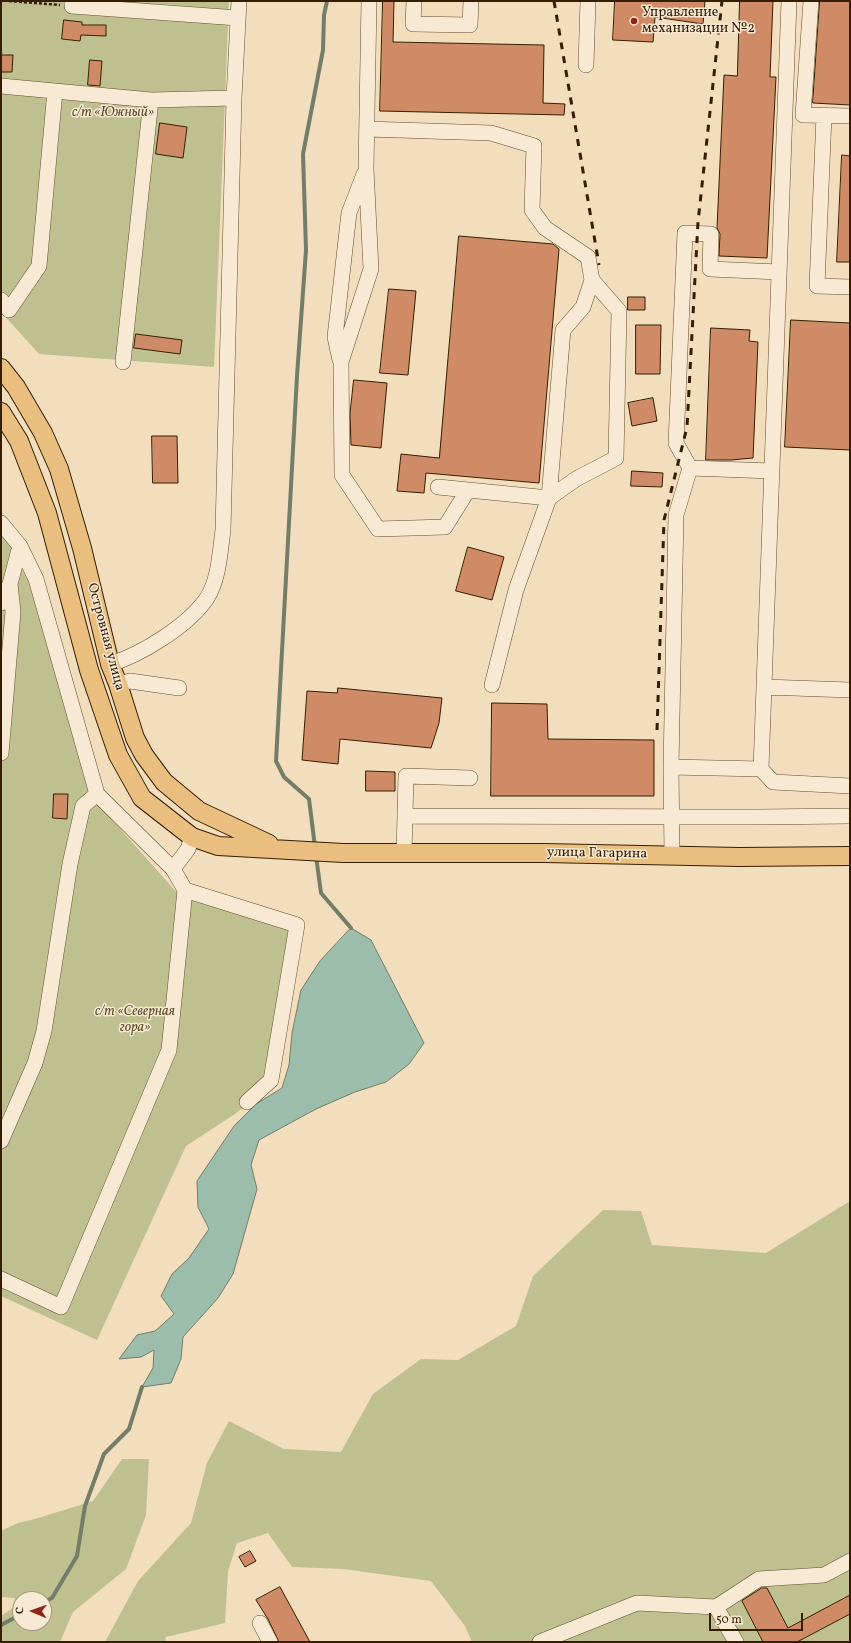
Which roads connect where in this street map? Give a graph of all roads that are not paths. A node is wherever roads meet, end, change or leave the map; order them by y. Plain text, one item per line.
1 (239, 1) edge
2 (369, 1) edge
3 (414, 1) edge
4 (471, 1) edge
5 (588, 1) edge
6 (789, 1) edge
7 (811, 1) edge
8 (72, 6) road end
9 (238, 18) junction
10 (586, 65) dead end
11 (1, 86) edge
12 (56, 92) junction
13 (234, 98) junction
14 (151, 100) junction
15 (824, 115) junction
16 (850, 116) edge
17 (367, 129) junction
18 (366, 169) junction
19 (779, 272) junction
20 (592, 280) junction
21 (850, 287) edge
22 (1, 300) edge
23 (123, 362) dead end
24 (341, 362) junction
25 (1, 368) edge
26 (1, 412) edge
27 (690, 468) junction
28 (772, 471) junction
29 (438, 487) dead end
30 (468, 490) junction
31 (549, 498) junction
32 (1, 524) edge
33 (20, 546) junction
34 (10, 584) junction
35 (1, 603) edge
36 (110, 664) junction
37 (118, 684) junction
38 (492, 685) dead end
39 (764, 686) junction
40 (179, 688) dead end
41 (850, 690) edge
42 (1, 753) edge
43 (671, 767) junction
44 (761, 769) junction
45 (470, 778) dead end
46 (850, 786) edge
47 (97, 794) junction
48 (405, 816) junction
49 (850, 816) edge
50 (671, 817) junction
51 (192, 837) junction
52 (277, 848) junction
53 (404, 854) junction
54 (672, 856) junction
55 (850, 856) edge
56 (173, 869) junction
57 (185, 890) junction
58 (247, 1102) dead end
59 (1, 1141) edge
60 (1, 1279) edge
61 (850, 1561) edge
62 (716, 1607) junction
63 (260, 1623) dead end
64 (270, 1642) edge
65 (540, 1642) edge
66 (736, 1642) edge

1 - 9 street
2 - 17 street
3 - 4 street
5 - 10 street
6 - 19 street
7 - 15 street
8 - 9 street
9 - 13 street
11 - 12 street
12 - 14 street
12 - 22 street
13 - 14 street
13 - 36 street
14 - 23 street
15 - 16 street
15 - 21 street
17 - 18 street
17 - 20 street
18 - 24 street
18 - 24 street
19 - 27 street
19 - 28 street
20 - 31 street
20 - 31 street
24 - 30 street
25 - 36 main road, Островная улица
26 - 51 main road, Островная улица
27 - 28 street
27 - 43 street
28 - 39 street
29 - 30 street
30 - 31 street
31 - 38 street
32 - 33 street
33 - 34 street
33 - 47 street
34 - 35 street
34 - 42 street
36 - 37 main road, Островная улица
37 - 40 street
37 - 52 main road, Островная улица
39 - 41 street
39 - 44 street
43 - 44 street
43 - 50 street
44 - 46 street
45 - 48 street
47 - 56 street
47 - 59 street
48 - 50 street
48 - 53 street
49 - 50 street
50 - 54 street
51 - 52 main road, Островная улица
51 - 56 street
52 - 53 main road, улица Гагарина
53 - 54 main road, улица Гагарина
54 - 55 main road, улица Гагарина
56 - 57 street
57 - 58 street
57 - 60 street
61 - 62 street
62 - 65 street
62 - 66 street
63 - 64 street

